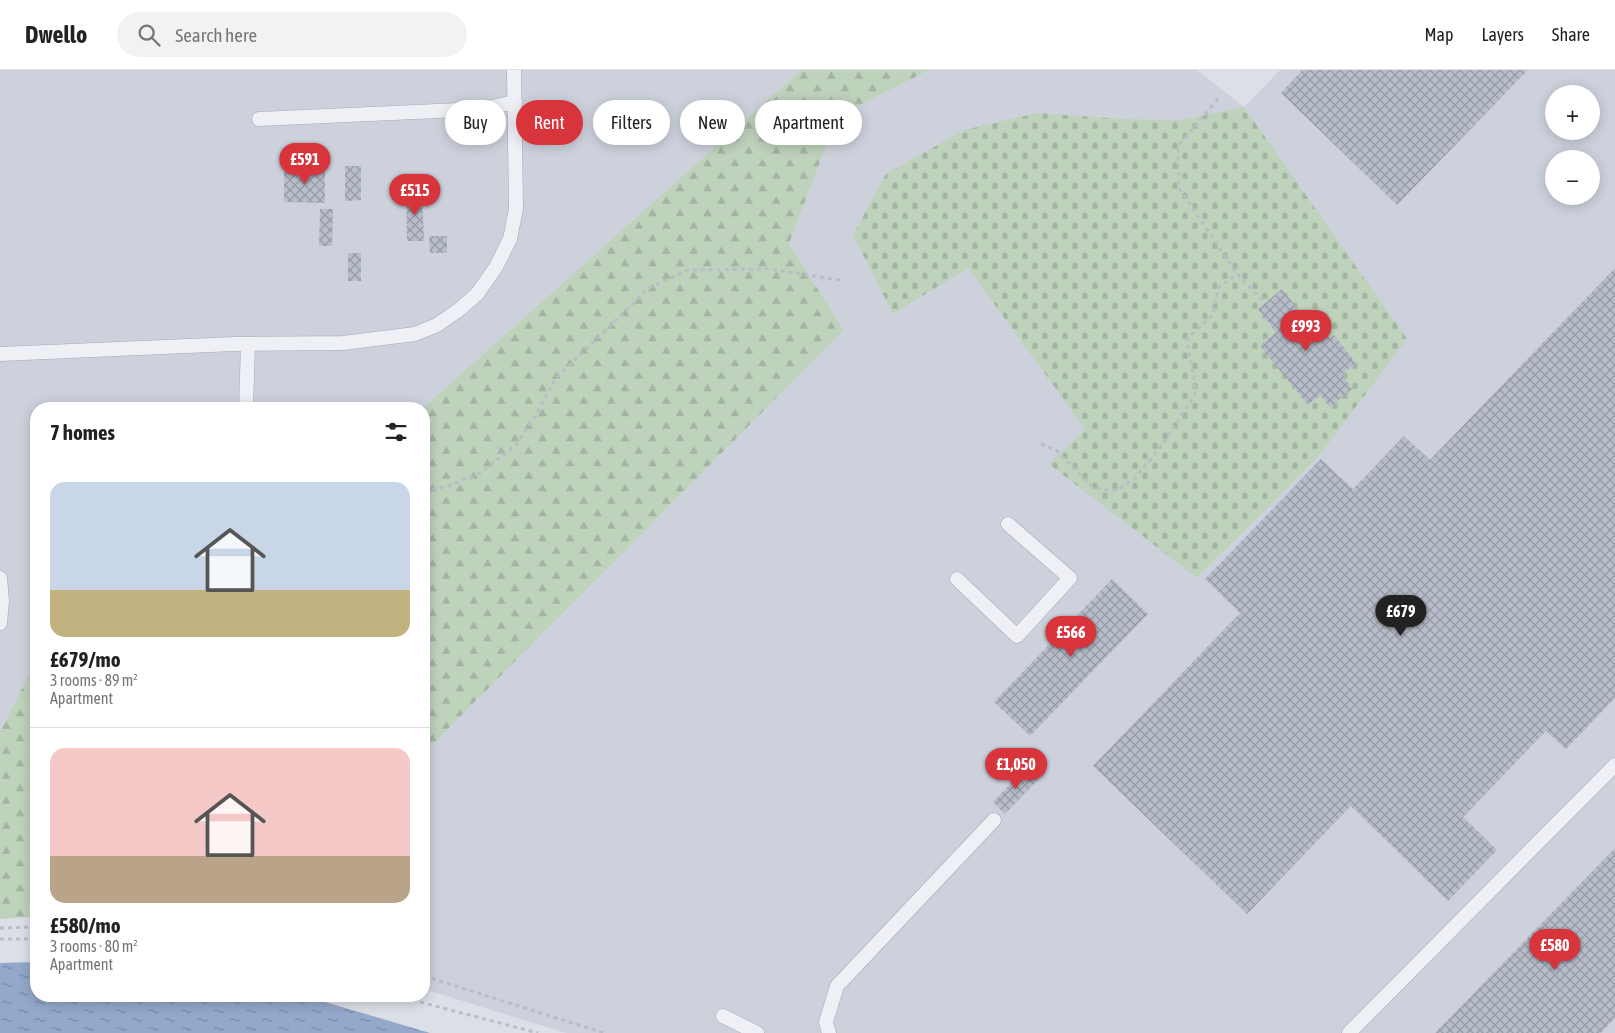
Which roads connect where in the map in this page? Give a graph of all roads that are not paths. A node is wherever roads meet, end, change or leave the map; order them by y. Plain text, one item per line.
1 (514, 70) edge
2 (515, 102) junction
3 (259, 119) dead end
4 (248, 344) junction
5 (0, 354) edge
6 (246, 402) edge
7 (1008, 524) dead end
8 (0, 578) edge
9 (957, 579) dead end
10 (0, 623) edge
11 (1615, 765) edge
12 (994, 820) dead end
13 (723, 1016) dead end
14 (757, 1033) edge
15 (829, 1033) edge
16 (1349, 1033) edge

1 - 2 lane
2 - 3 lane
2 - 4 lane
4 - 5 lane
4 - 6 lane
7 - 9 lane
8 - 10 lane
11 - 16 lane
12 - 15 lane
13 - 14 lane

